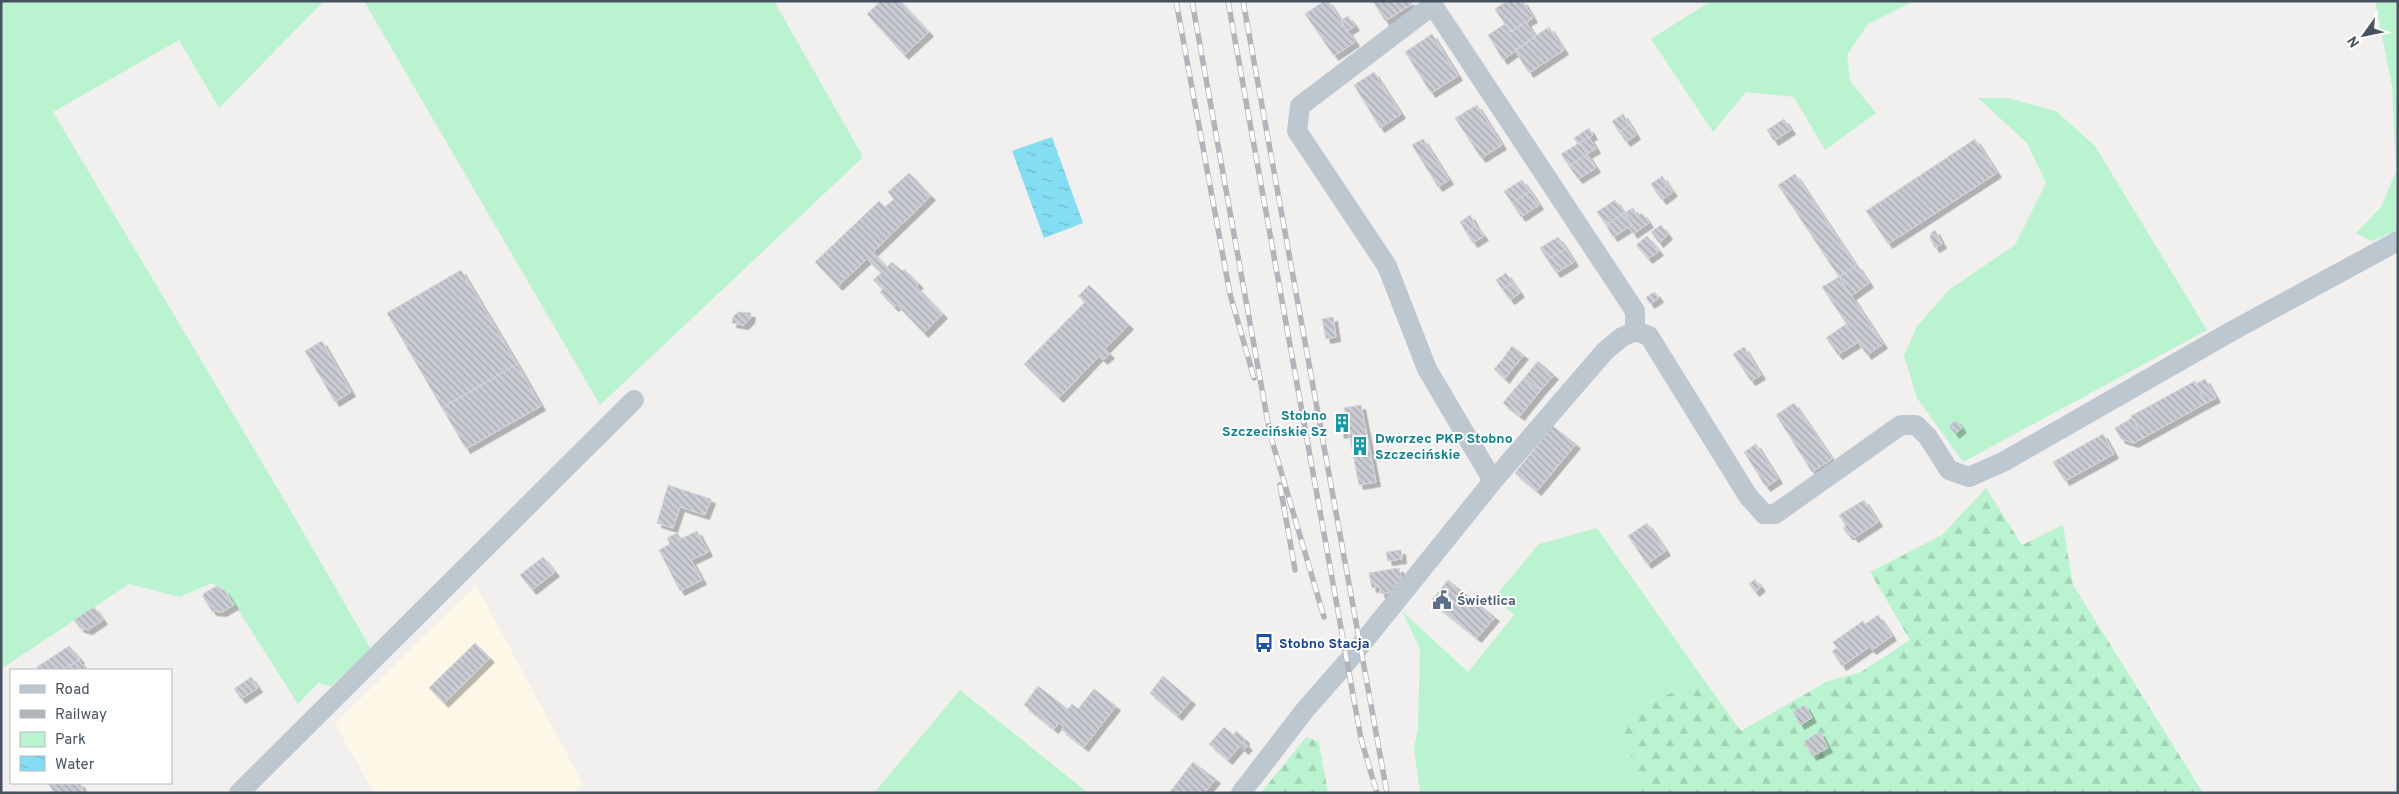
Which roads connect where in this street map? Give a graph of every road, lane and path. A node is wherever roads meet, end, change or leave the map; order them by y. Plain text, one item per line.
1 (1431, 3) edge
2 (2398, 241) edge
3 (1635, 331) junction
4 (634, 400) dead end
5 (1493, 481) junction
6 (239, 793) edge
7 (1241, 793) edge

1 - 3 street
1 - 5 street
2 - 3 street
3 - 5 street
4 - 6 street
5 - 7 street

